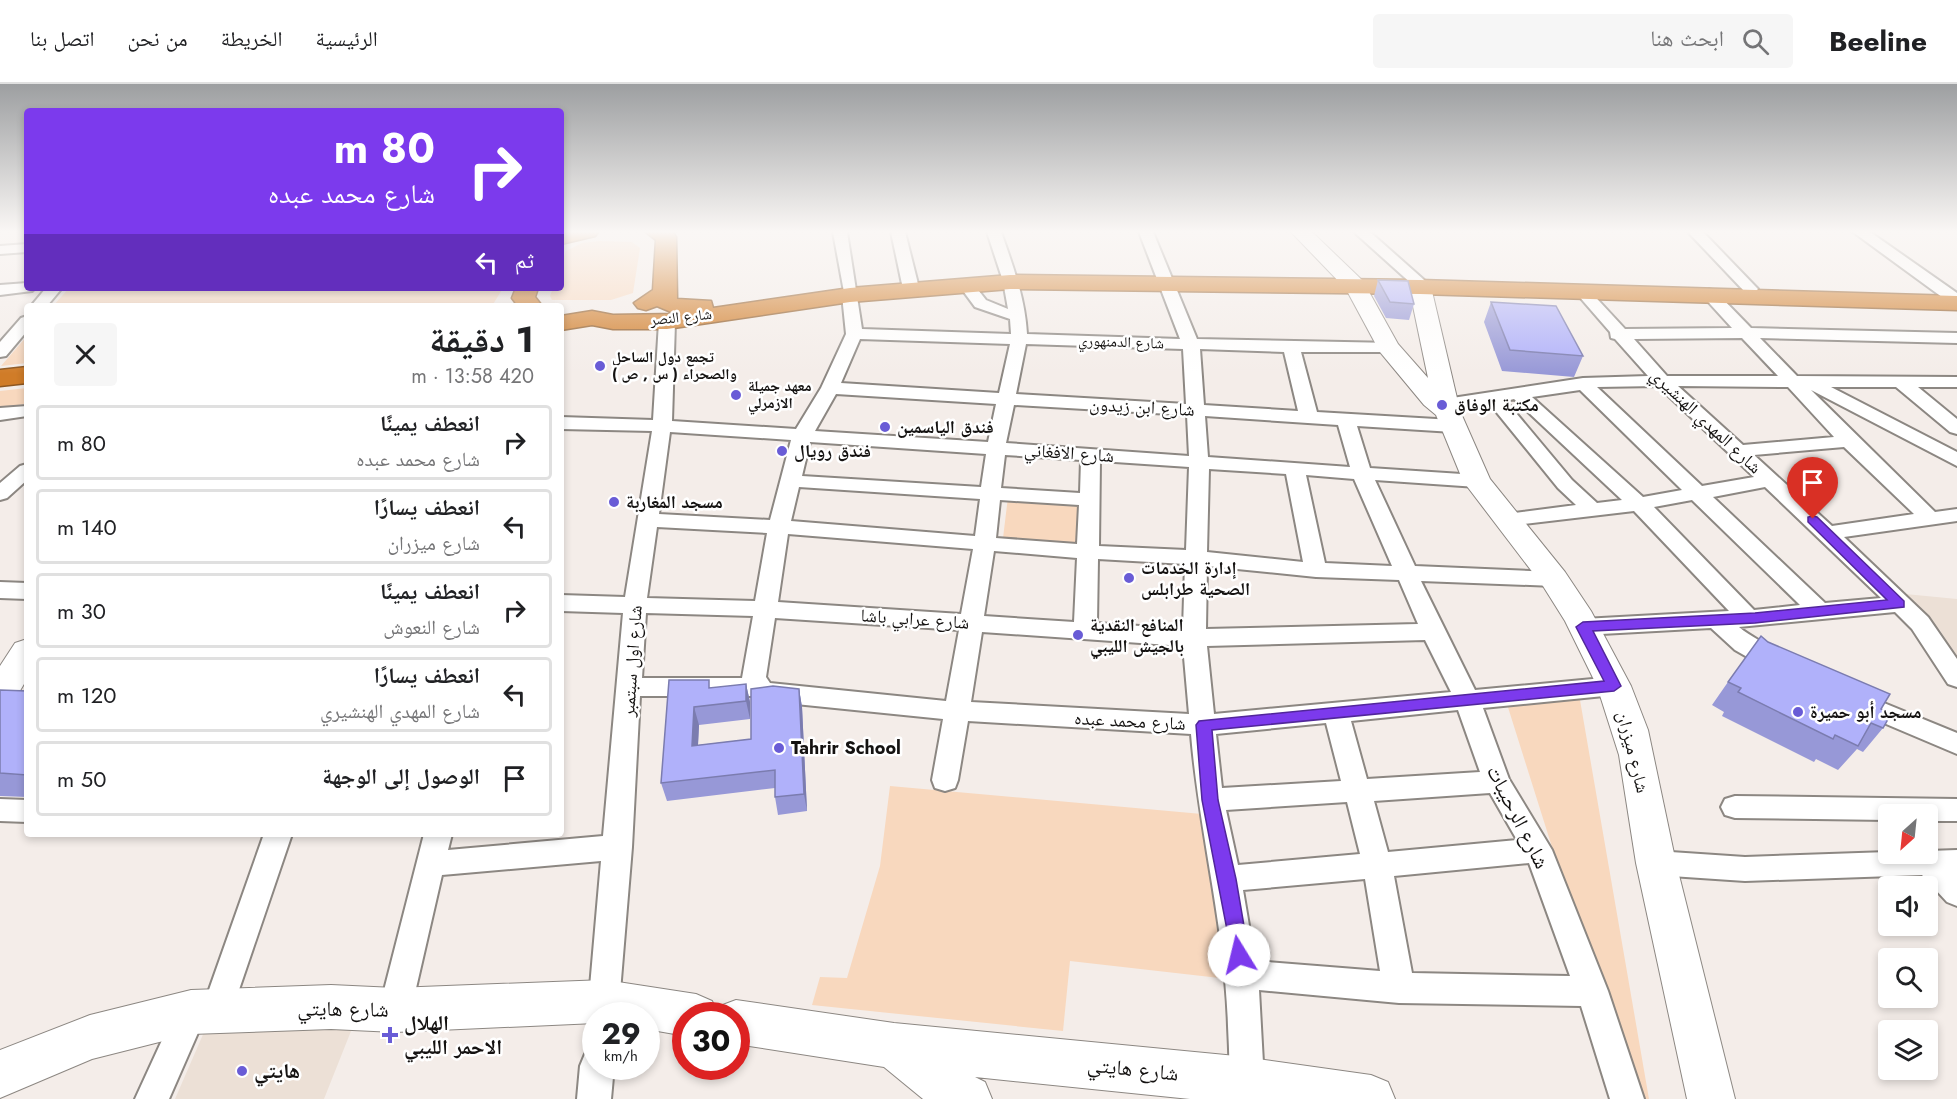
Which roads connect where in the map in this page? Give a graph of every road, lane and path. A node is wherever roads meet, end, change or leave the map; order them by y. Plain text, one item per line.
1 (668, 279) edge
2 (848, 279) edge
3 (909, 279) edge
4 (1350, 279) edge
5 (1396, 279) edge
6 (1407, 279) edge
7 (1741, 279) edge
8 (1925, 279) edge
9 (1010, 280) junction
10 (1165, 280) junction
11 (1353, 283) junction
12 (910, 284) junction
13 (966, 284) junction
14 (1412, 284) junction
15 (24, 288) edge
16 (1750, 289) junction
17 (0, 290) edge
18 (52, 291) edge
19 (1582, 291) junction
20 (850, 292) junction
21 (1709, 294) junction
22 (1955, 301) edge
23 (42, 303) edge
24 (668, 316) junction
25 (1018, 316) junction
26 (576, 322) edge
27 (23, 325) edge
28 (0, 332) edge
29 (1747, 333) junction
30 (854, 334) junction
31 (1617, 334) junction
32 (1957, 338) edge
33 (1019, 339) junction
34 (1191, 345) junction
35 (1388, 346) junction
36 (1291, 347) junction
37 (0, 352) edge
38 (24, 375) edge
39 (0, 378) edge
40 (24, 382) edge
41 (1663, 382) junction
42 (1800, 382) junction
43 (1957, 382) edge
44 (1583, 383) junction
45 (1902, 383) junction
46 (0, 385) edge
47 (830, 388) junction
48 (1518, 393) junction
49 (1493, 397) junction
50 (1005, 399) junction
51 (1195, 410) junction
52 (24, 411) edge
53 (1447, 411) junction
54 (0, 414) edge
55 (1309, 417) junction
56 (1346, 419) junction
57 (564, 423) edge
58 (662, 426) junction
59 (1957, 428) edge
60 (802, 436) junction
61 (1849, 441) junction
62 (996, 448) junction
63 (1740, 451) junction
64 (1091, 454) junction
65 (1954, 456) edge
66 (1199, 461) junction
67 (1294, 467) junction
68 (1361, 471) junction
69 (24, 473) edge
70 (1769, 480) junction
71 (792, 481) junction
72 (1477, 481) junction
73 (9, 489) edge
74 (1697, 492) junction
75 (991, 494) junction
76 (1090, 500) junction
77 (1639, 504) junction
78 (1593, 510) junction
79 (1957, 515) edge
80 (1931, 519) junction
81 (648, 520) junction
82 (1507, 520) junction
83 (779, 527) junction
84 (1827, 533) junction
85 (985, 543) junction
86 (1090, 552) junction
87 (1197, 558) junction
88 (1316, 570) junction
89 (1408, 575) junction
90 (1554, 579) junction
91 (0, 590) edge
92 (24, 591) edge
93 (564, 603) edge
94 (1899, 604) junction
95 (635, 605) junction
96 (764, 609) junction
97 (1820, 612) junction
98 (1749, 618) junction
99 (1716, 619) junction
100 (973, 623) junction
101 (1583, 627) junction
102 (1085, 631) junction
103 (1433, 632) junction
104 (1194, 638) junction
105 (24, 656) edge
106 (1801, 676) edge
107 (1957, 678) edge
108 (1614, 686) junction
109 (630, 687) junction
110 (756, 687) junction
111 (1842, 695) edge
112 (0, 696) edge
113 (24, 696) edge
114 (1467, 699) junction
115 (957, 711) junction
116 (1336, 714) junction
117 (1204, 725) junction
118 (1957, 744) edge
119 (945, 780) dead end
120 (1497, 782) junction
121 (1357, 792) junction
122 (1210, 800) junction
123 (1735, 807) dead end
124 (0, 810) edge
125 (1957, 810) edge
126 (24, 811) edge
127 (277, 837) edge
128 (437, 837) edge
129 (618, 847) junction
130 (1538, 850) junction
131 (1943, 862) edge
132 (1377, 863) junction
133 (1656, 863) junction
134 (430, 864) junction
135 (1227, 879) junction
136 (1957, 893) edge
137 (1242, 974) junction
138 (1399, 988) junction
139 (1592, 991) junction
140 (605, 1002) edge
141 (582, 1008) edge
142 (395, 1010) junction
143 (204, 1011) junction
144 (750, 1024) edge
145 (894, 1047) junction
146 (0, 1074) edge
147 (596, 1080) edge
148 (1245, 1090) edge
149 (954, 1095) edge
150 (152, 1099) edge
151 (594, 1099) edge
152 (1371, 1099) edge
153 (1627, 1099) edge
154 (1711, 1099) edge

1 - 24 highway
2 - 20 street
3 - 12 street
4 - 11 street
5 - 14 highway
6 - 14 street
7 - 16 street
8 - 22 street
9 - 10 highway, شارع النصر
9 - 12 highway, شارع النصر
9 - 13 highway, شارع النصر
9 - 25 street
10 - 11 highway, شارع النصر
10 - 34 street
11 - 14 highway, شارع النصر
11 - 35 street
12 - 20 highway, شارع النصر
13 - 20 highway, شارع النصر
13 - 25 street
14 - 16 highway, شارع النصر
14 - 19 highway, شارع النصر
14 - 53 street
15 - 17 street
16 - 22 highway, شارع النصر
18 - 23 street
19 - 21 highway, شارع النصر
19 - 31 street, شارع المهدي الهنشيري
20 - 24 highway, شارع النصر
20 - 30 street
21 - 22 highway, شارع النصر
21 - 29 street
24 - 26 highway, شارع النصر
24 - 26 highway
24 - 58 street, شارع اول سبتمبر
25 - 33 street
27 - 28 street
27 - 37 street
29 - 31 street
29 - 32 street
29 - 42 street
30 - 33 street, شارع الدمنهوري
30 - 47 street
31 - 41 street, شارع المهدي الهنشيري
33 - 34 street, شارع الدمنهوري
33 - 50 street
34 - 36 street, شارع الدمنهوري
34 - 51 street
35 - 36 street, شارع الدمنهوري
35 - 53 street
36 - 55 street
38 - 39 highway
40 - 46 highway
41 - 42 street, شارع ابن زيدون
41 - 44 street, شارع ابن زيدون
41 - 63 street, شارع المهدي الهنشيري
42 - 45 street, شارع ابن زيدون
42 - 61 street
42 - 65 street
43 - 45 street, شارع ابن زيدون
44 - 48 street, شارع ابن زيدون
44 - 74 street
45 - 59 street
47 - 50 street, شارع ابن زيدون
47 - 60 street
48 - 49 street, شارع ابن زيدون
48 - 77 street
49 - 53 street, شارع ابن زيدون
49 - 78 street
50 - 51 street, شارع ابن زيدون
50 - 62 street
51 - 55 street, شارع ابن زيدون
51 - 66 street
52 - 54 street
53 - 56 street, شارع ابن زيدون
53 - 72 street, شارع ميزران
55 - 56 street, شارع ابن زيدون
56 - 68 street, شارع الرحيبات
57 - 58 street, شارع الافغاني
58 - 60 street, شارع الافغاني
58 - 81 street, شارع اول سبتمبر
60 - 62 street, شارع الافغاني
60 - 71 street
61 - 63 street
61 - 80 street
62 - 64 street, شارع الافغاني
62 - 75 street
63 - 70 street, شارع المهدي الهنشيري
64 - 66 street, شارع الافغاني
64 - 76 street
66 - 67 street, شارع الافغاني
66 - 87 street
67 - 68 street, شارع الافغاني
67 - 88 street
68 - 72 street, شارع الافغاني
68 - 89 street, شارع الرحيبات
69 - 73 street
70 - 74 street
70 - 84 street, شارع المهدي الهنشيري
71 - 75 street
71 - 83 street
72 - 82 street, شارع ميزران
74 - 77 street
74 - 97 street
75 - 76 street
75 - 85 street
76 - 86 street
77 - 78 street
77 - 98 street
78 - 82 street
79 - 80 street
80 - 84 street
81 - 83 street
81 - 95 street, شارع اول سبتمبر
82 - 90 street, شارع ميزران
83 - 85 street
83 - 96 street
84 - 94 street, شارع المهدي الهنشيري
85 - 86 street
85 - 100 street
86 - 87 street
86 - 102 street
87 - 88 street
87 - 104 street
88 - 89 street
89 - 90 street
89 - 103 street, شارع الرحيبات
90 - 101 street, شارع ميزران
91 - 92 street
93 - 95 street, شارع عرابي باشا
94 - 97 street
94 - 107 street, شارع المهدي الهنشيري
95 - 96 street, شارع عرابي باشا
95 - 109 street, شارع اول سبتمبر
96 - 100 street, شارع عرابي باشا
96 - 110 street
97 - 98 street
98 - 99 street
99 - 101 street
99 - 106 street
100 - 102 street, شارع عرابي باشا
100 - 115 street
101 - 108 street, شارع ميزران
102 - 104 street, شارع عرابي باشا
103 - 104 street, شارع عرابي باشا
103 - 114 street, شارع الرحيبات
104 - 117 street
105 - 112 street
108 - 114 street, شارع محمد عبده
108 - 133 street, شارع ميزران
109 - 110 street, شارع محمد عبده
109 - 129 street, شارع اول سبتمبر
110 - 115 street, شارع محمد عبده
111 - 118 street
112 - 113 street
114 - 116 street, شارع محمد عبده
114 - 120 street, شارع الرحيبات
115 - 117 street, شارع محمد عبده
115 - 119 street
116 - 117 street, شارع محمد عبده
116 - 121 street
117 - 122 street
120 - 121 street
120 - 130 street, شارع الرحيبات
121 - 122 street
121 - 132 street
122 - 135 street
123 - 125 street
124 - 126 street
127 - 143 street
128 - 134 street
129 - 134 street
129 - 140 street, شارع اول سبتمبر
130 - 132 street
130 - 139 street, شارع الرحيبات
131 - 133 street
131 - 136 street
132 - 135 street
132 - 138 street
133 - 154 street, شارع ميزران
134 - 142 street
135 - 137 street
137 - 138 street
137 - 148 street
138 - 139 street
139 - 153 street, شارع الرحيبات
141 - 142 street, شارع هايتي
142 - 143 street, شارع هايتي
143 - 146 street, شارع هايتي
143 - 150 street
144 - 145 street, شارع هايتي
145 - 148 street, شارع هايتي
145 - 149 street, شارع هايتي
147 - 151 street
148 - 152 street, شارع هايتي

